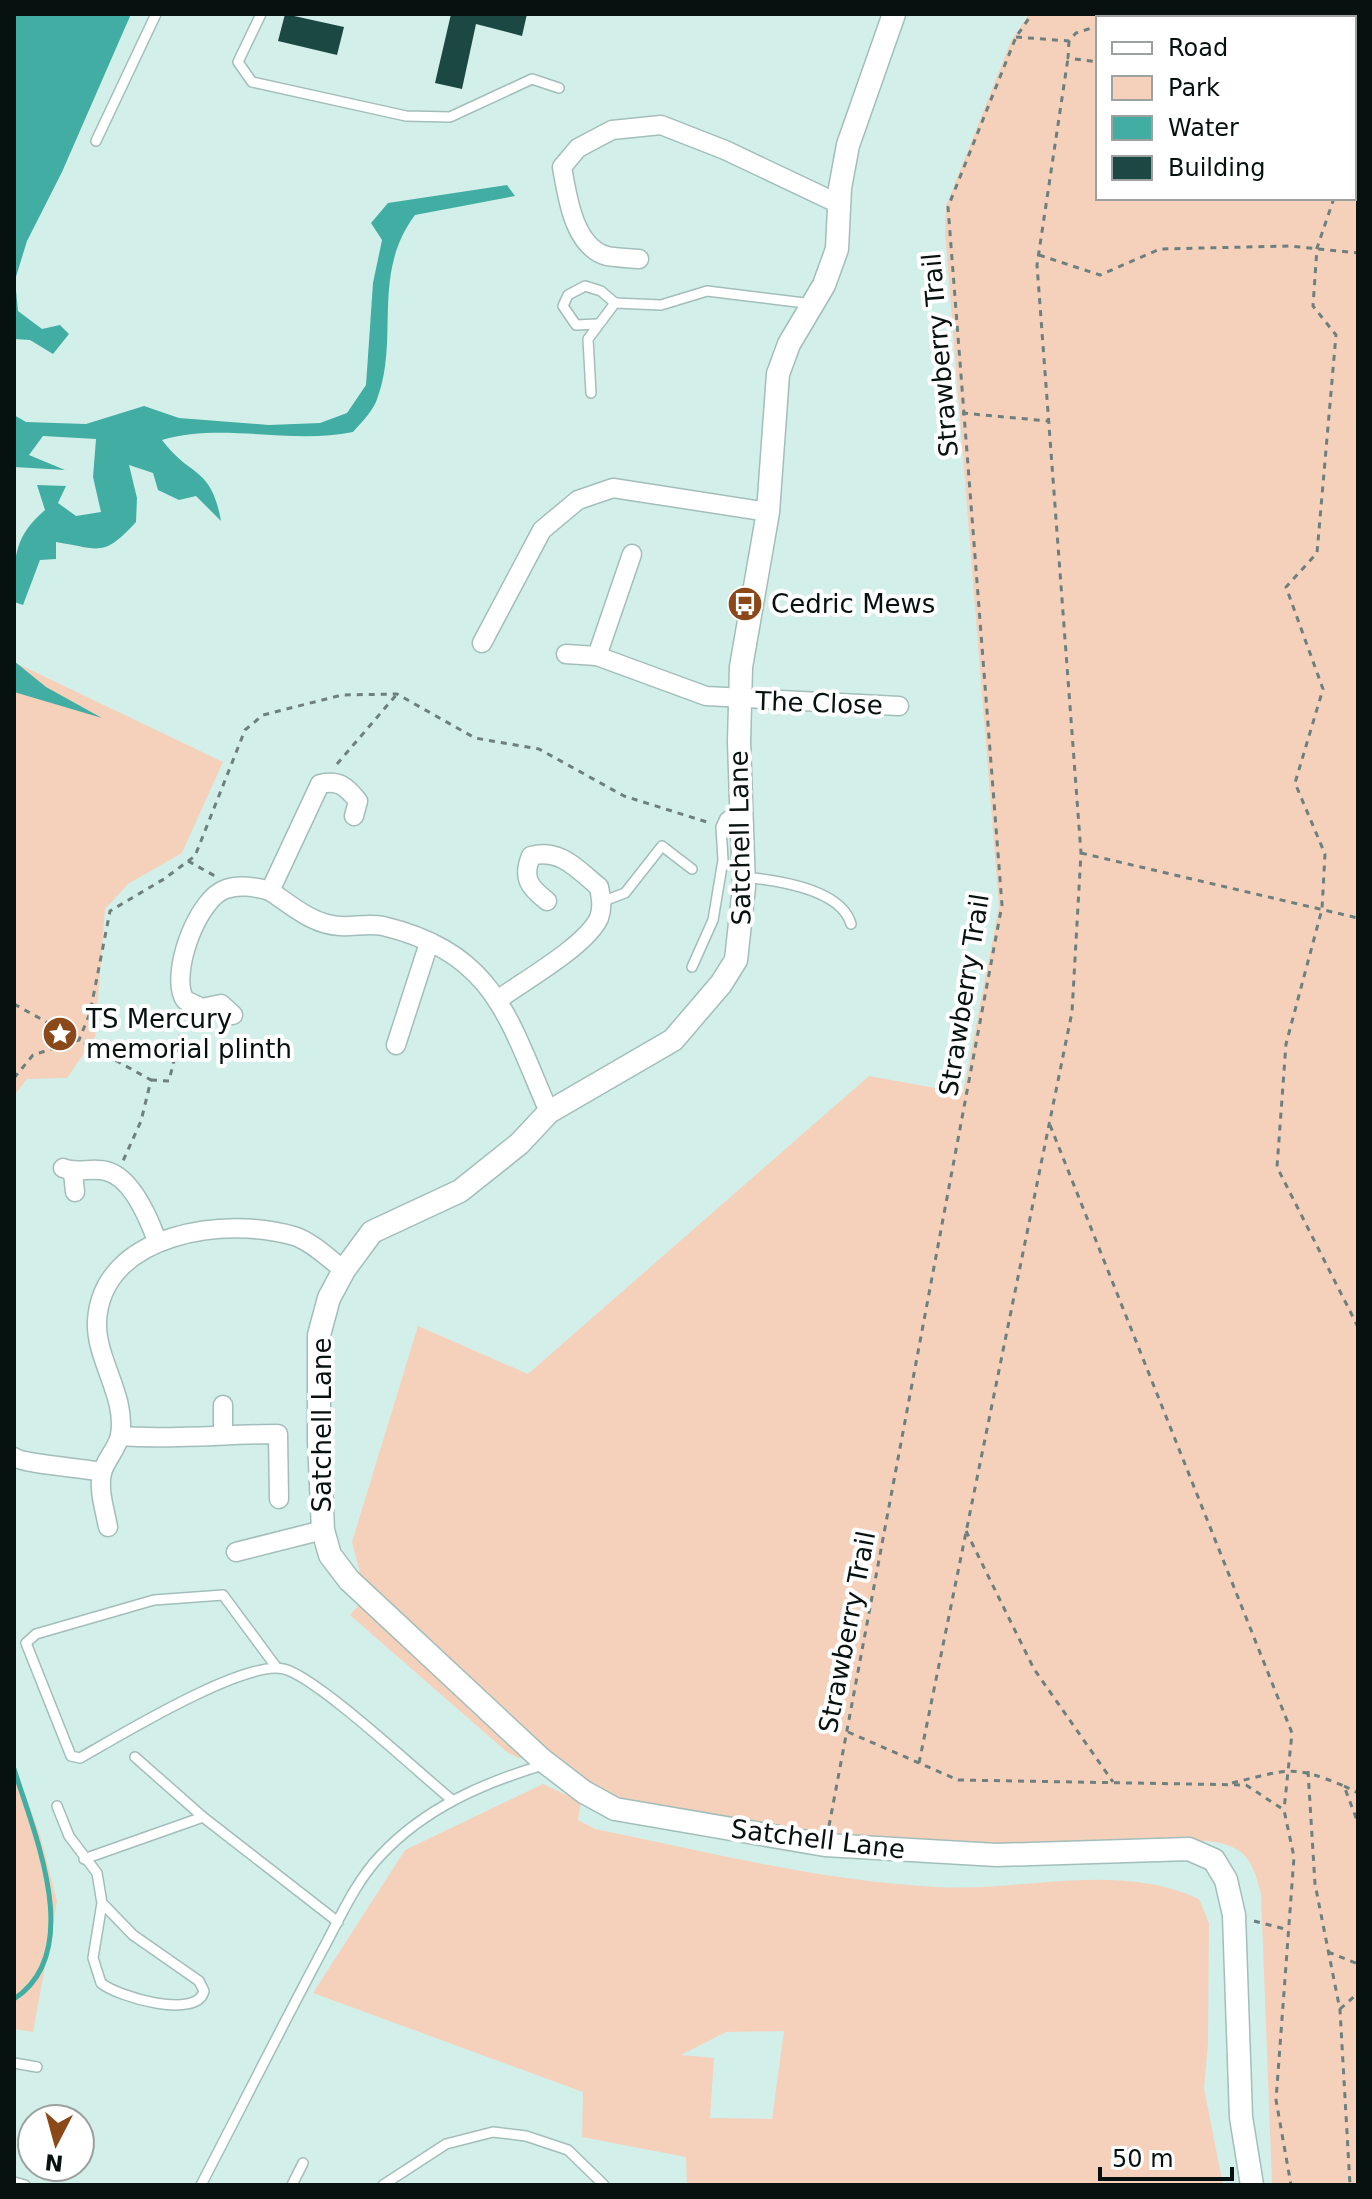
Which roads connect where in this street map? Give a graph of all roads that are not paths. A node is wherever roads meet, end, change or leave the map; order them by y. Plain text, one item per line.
1 (156, 14) edge
2 (261, 14) edge
3 (894, 14) edge
4 (559, 88) dead end
5 (96, 141) dead end
6 (839, 204) junction
7 (639, 259) dead end
8 (615, 303) junction
9 (813, 304) junction
10 (598, 324) junction
11 (591, 393) dead end
12 (768, 512) junction
13 (632, 554) dead end
14 (482, 643) dead end
15 (566, 654) dead end
16 (597, 656) junction
17 (740, 700) junction
18 (899, 706) dead end
19 (377, 803) dead end
20 (741, 807) junction
21 (692, 869) dead end
22 (743, 877) junction
23 (270, 891) junction
24 (547, 901) dead end
25 (601, 902) junction
26 (851, 924) dead end
27 (429, 943) junction
28 (692, 967) dead end
29 (499, 999) junction
30 (226, 1003) dead end
31 (396, 1045) dead end
32 (549, 1112) junction
33 (75, 1192) dead end
34 (157, 1241) junction
35 (344, 1270) junction
36 (223, 1405) dead end
37 (223, 1434) junction
38 (120, 1436) junction
39 (14, 1457) edge
40 (102, 1472) junction
41 (279, 1499) dead end
42 (108, 1527) dead end
43 (323, 1530) junction
44 (236, 1552) dead end
45 (277, 1668) junction
46 (135, 1757) dead end
47 (547, 1764) junction
48 (452, 1800) junction
49 (57, 1806) dead end
50 (203, 1817) junction
51 (84, 1859) junction
52 (102, 1903) junction
53 (338, 1922) junction
54 (14, 2063) edge
55 (37, 2067) dead end
56 (303, 2163) dead end
57 (14, 2182) edge
58 (25, 2185) edge
59 (201, 2185) edge
60 (292, 2185) edge
61 (383, 2185) edge
62 (604, 2185) edge
63 (1252, 2185) edge

1 - 5 lane
2 - 4 lane
3 - 6 street, Satchell Lane
6 - 7 street
6 - 9 street, Satchell Lane
8 - 9 lane
8 - 10 lane
8 - 10 lane
9 - 12 street, Satchell Lane
10 - 11 lane
12 - 14 street
12 - 17 street, Satchell Lane
13 - 16 street
15 - 16 street, The Close
16 - 17 street, The Close
17 - 18 street, The Close
17 - 20 street, Satchell Lane
19 - 23 street
20 - 22 street, Satchell Lane
20 - 28 lane
21 - 25 lane
22 - 26 lane
22 - 32 street, Satchell Lane
23 - 27 street
23 - 30 street
24 - 25 street
25 - 29 street
27 - 29 street
27 - 31 street
29 - 32 street
32 - 35 street, Satchell Lane
33 - 34 street
34 - 35 street
34 - 38 street
35 - 43 street, Satchell Lane
36 - 37 street
37 - 38 street
37 - 41 street
38 - 40 street
39 - 40 street
40 - 42 street
43 - 44 street
43 - 47 street, Satchell Lane
45 - 45 lane
45 - 48 lane
46 - 50 lane
47 - 48 lane
47 - 63 street, Satchell Lane
48 - 53 lane
49 - 51 lane
50 - 51 lane
50 - 53 lane
51 - 52 lane
52 - 52 lane
53 - 59 lane
54 - 55 lane
56 - 60 lane
57 - 58 lane
61 - 62 lane

